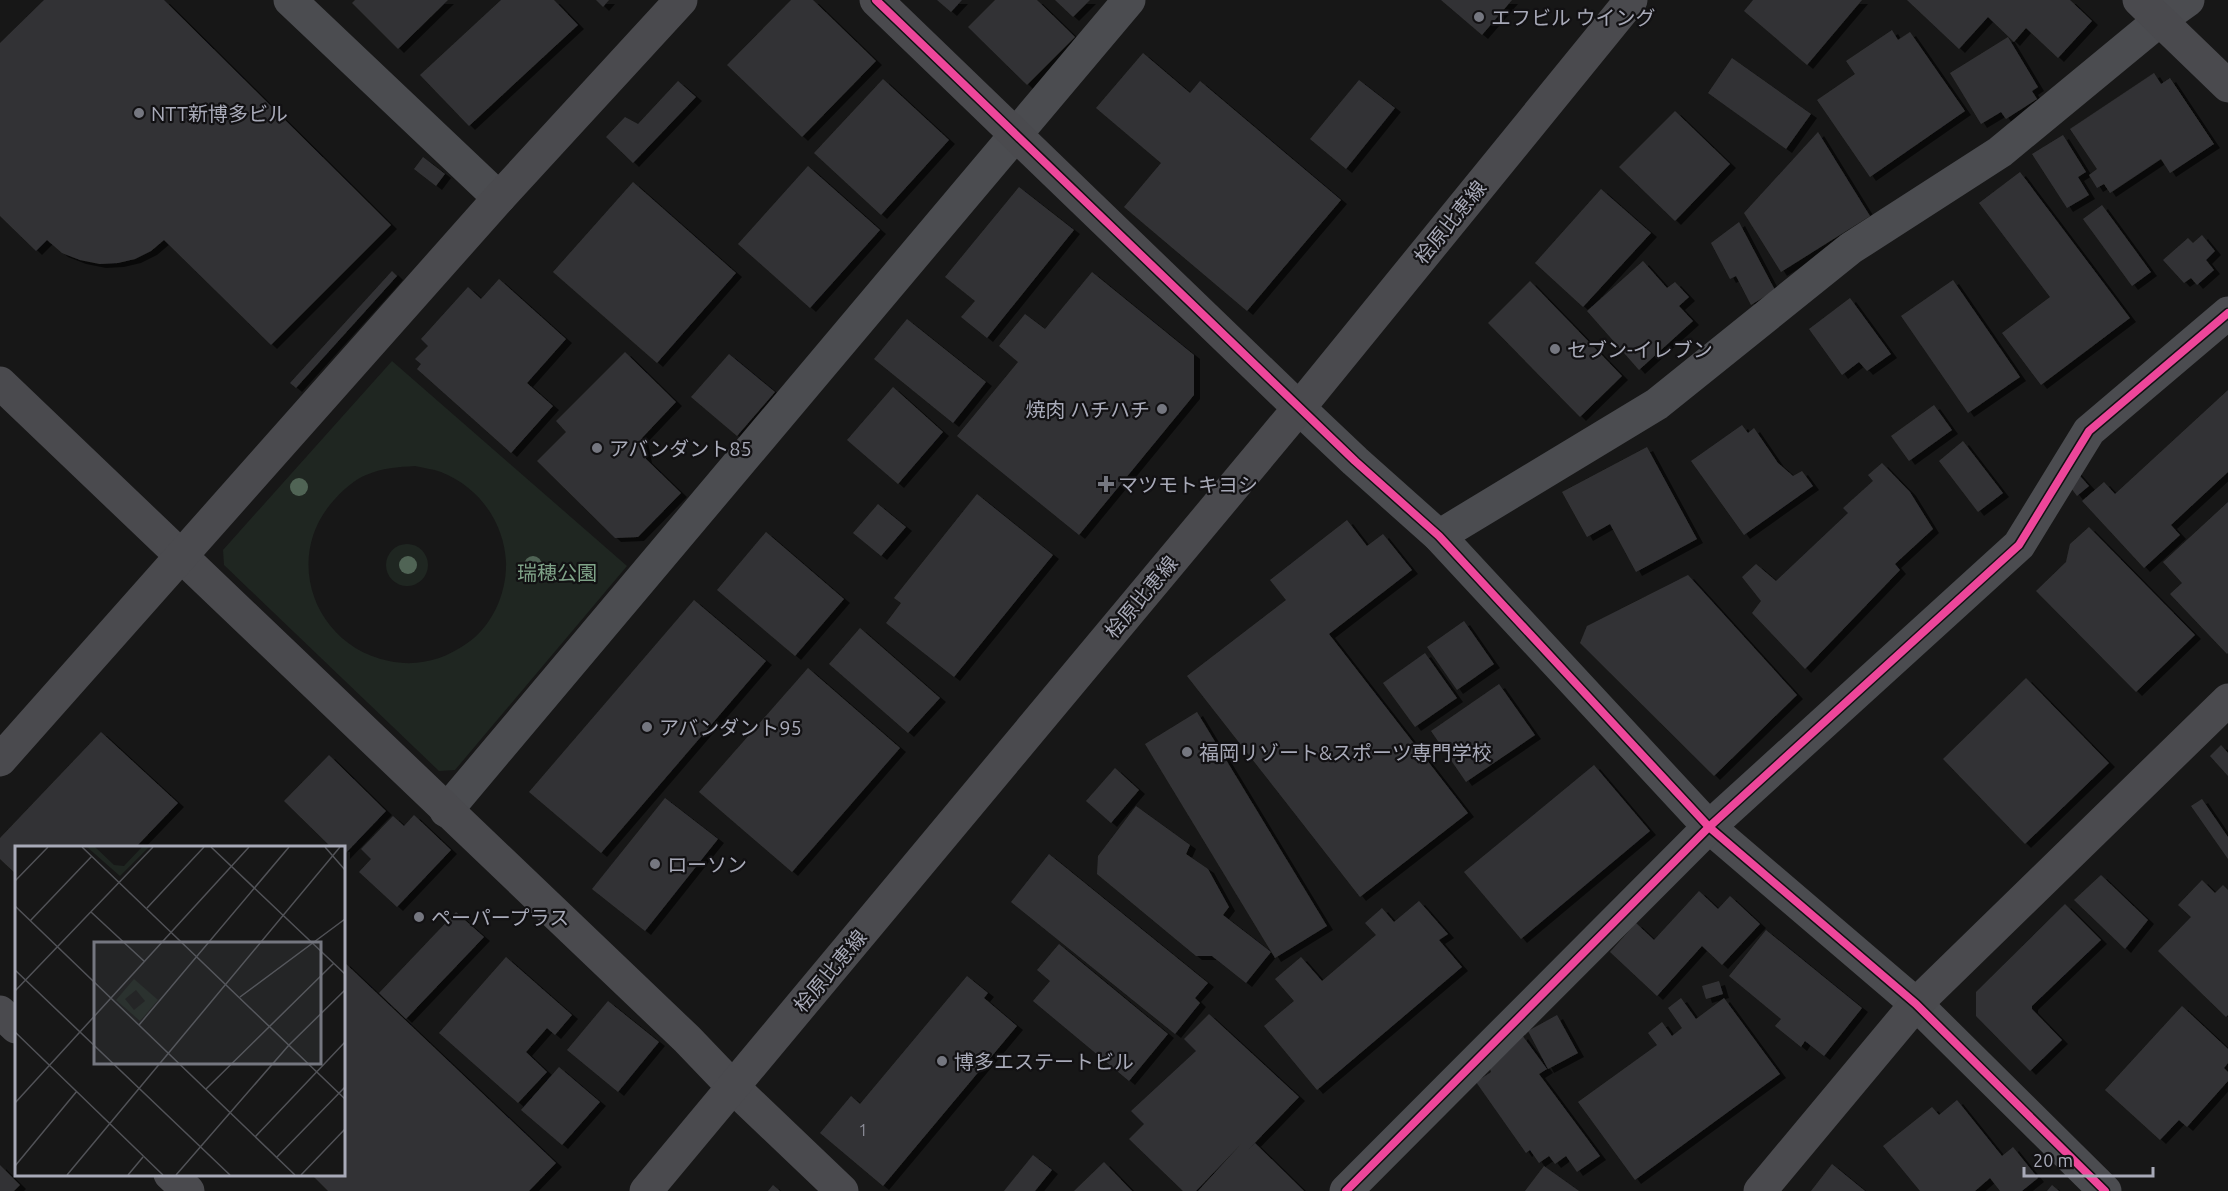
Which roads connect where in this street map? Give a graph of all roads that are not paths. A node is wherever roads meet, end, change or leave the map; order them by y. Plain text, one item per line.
1 (290, 0) edge
2 (681, 0) edge
3 (876, 0) edge
4 (1129, 0) edge
5 (1631, 0) edge
6 (2188, 0) edge
7 (2150, 10) edge
8 (2228, 86) edge
9 (1016, 136) junction
10 (499, 198) junction
11 (2228, 313) edge
12 (0, 383) edge
13 (1299, 408) junction
14 (1439, 536) junction
15 (182, 556) junction
16 (2228, 700) edge
17 (0, 760) edge
18 (446, 811) junction
19 (1709, 827) junction
20 (1916, 1004) junction
21 (0, 1012) edge
22 (15, 1027) edge
23 (733, 1087) junction
24 (172, 1176) edge
25 (188, 1191) edge
26 (646, 1191) edge
27 (842, 1191) edge
28 (1346, 1191) edge
29 (1760, 1191) edge
30 (2105, 1191) edge

1 - 10 street
2 - 10 street
3 - 9 street
4 - 9 street
5 - 13 street, 桧原比恵線
6 - 7 street
7 - 8 street
7 - 14 street
9 - 13 street
9 - 18 street
10 - 15 street
11 - 19 street
12 - 15 street
13 - 14 street
13 - 23 street, 桧原比恵線
14 - 19 street
15 - 17 street
15 - 18 street
16 - 20 street
18 - 23 street
19 - 20 street
19 - 28 street
20 - 29 street
20 - 30 street
21 - 22 street
23 - 26 street, 桧原比恵線
23 - 27 street
24 - 25 street

